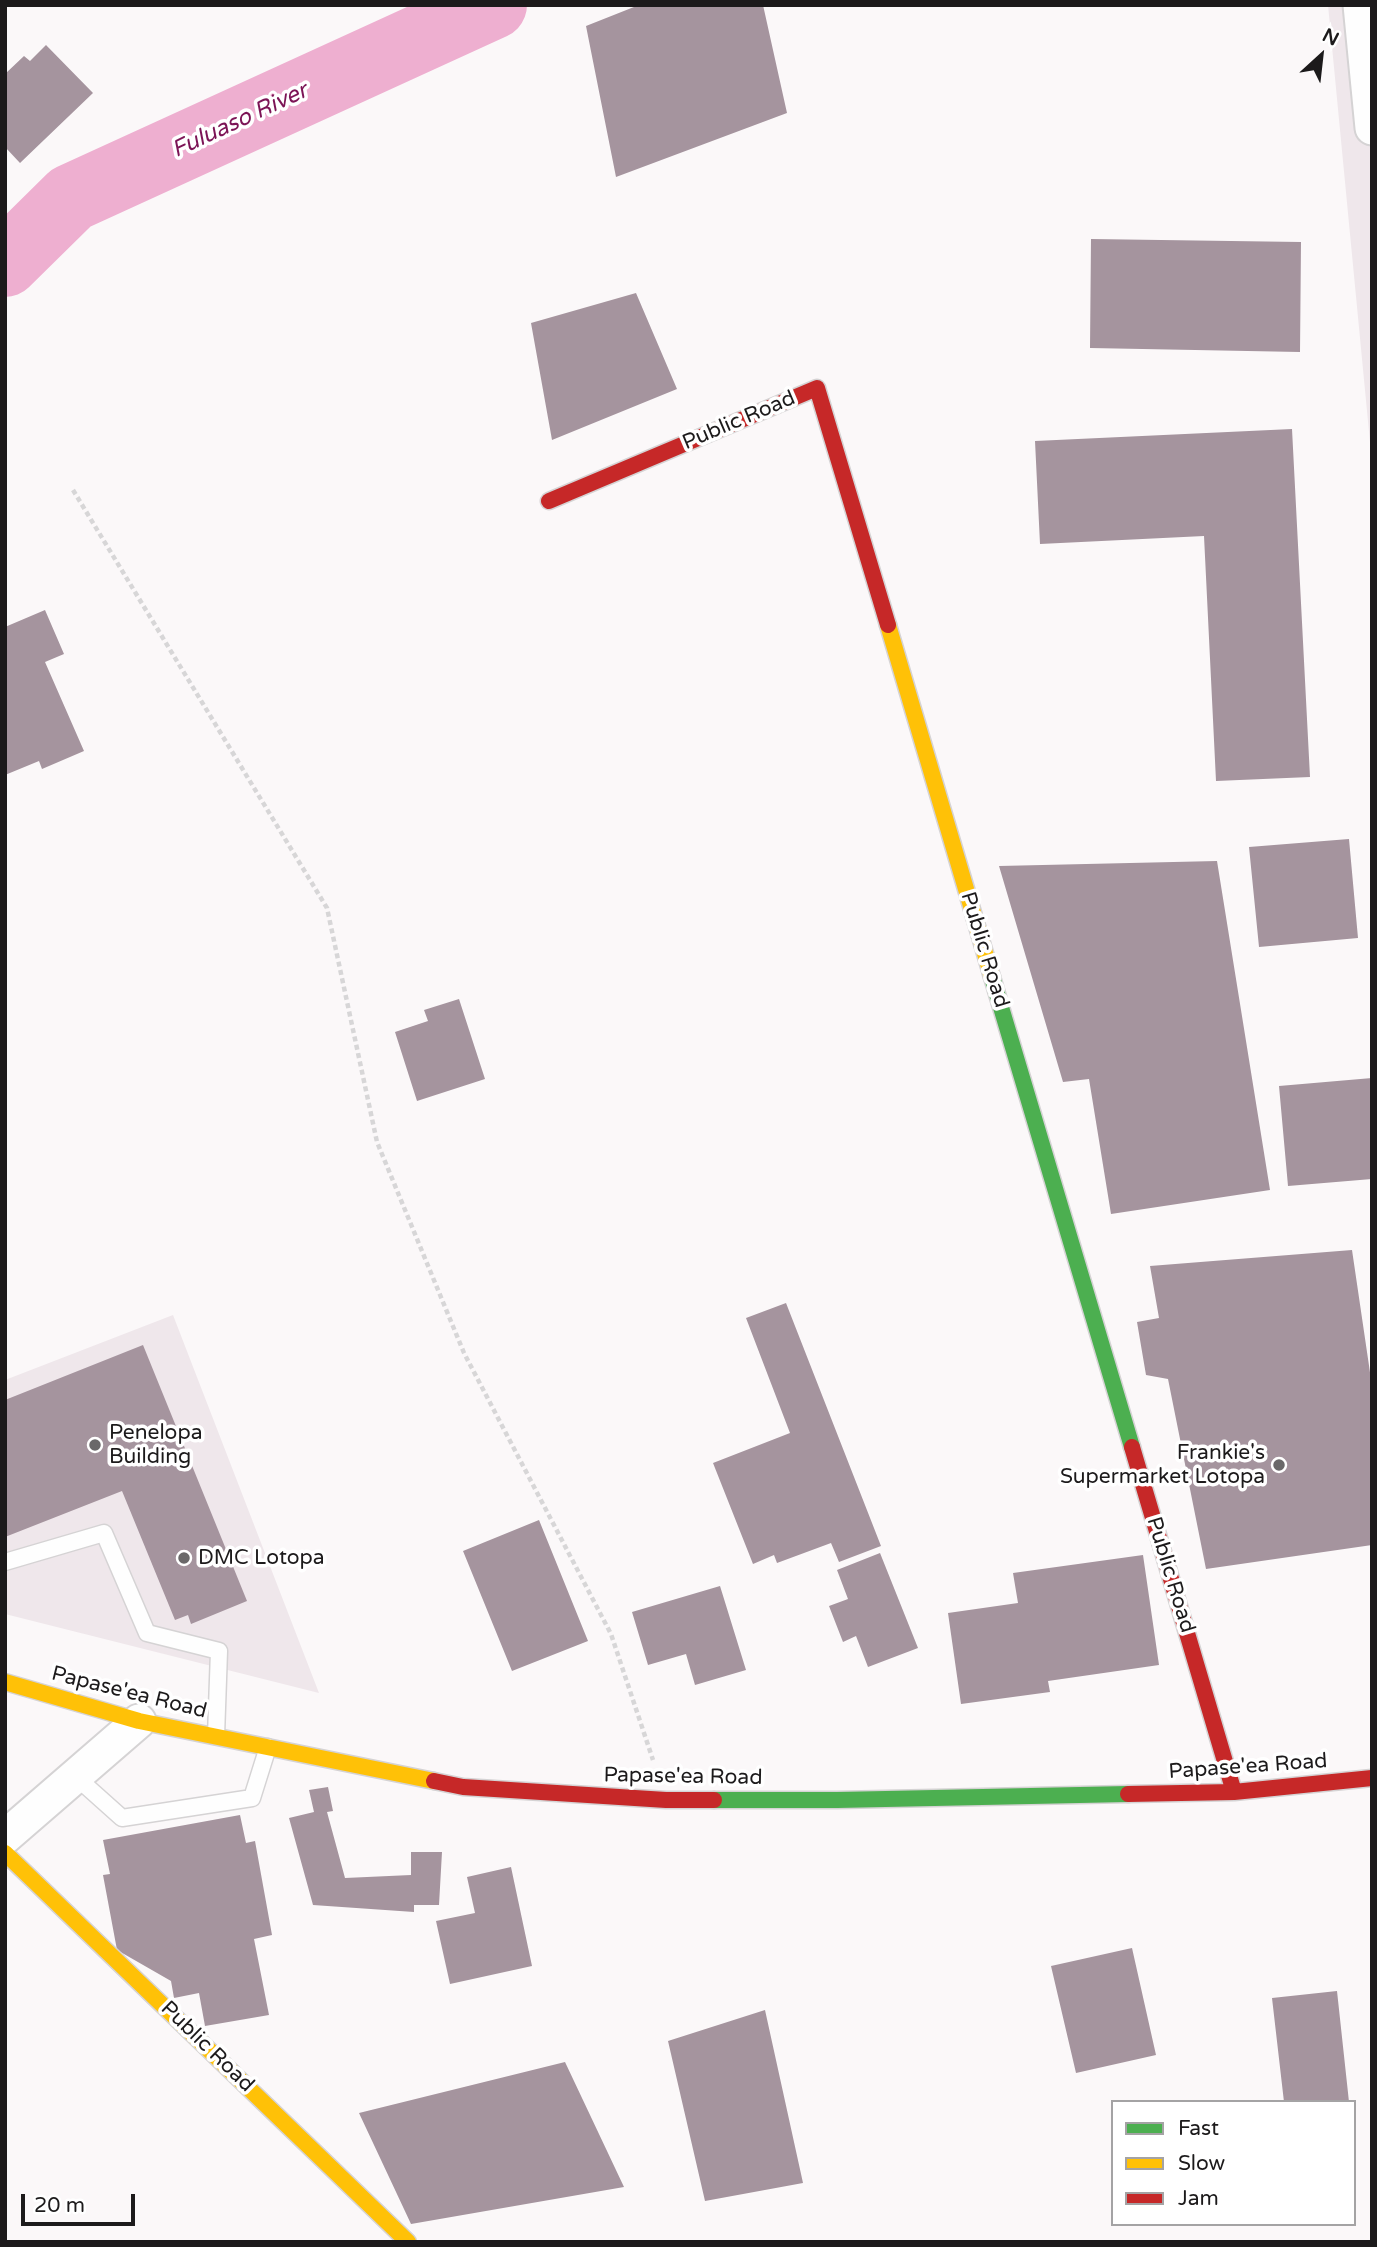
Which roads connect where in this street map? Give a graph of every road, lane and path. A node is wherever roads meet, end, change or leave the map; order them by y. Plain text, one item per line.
1 (1360, 5) edge
2 (1372, 128) edge
3 (73, 490) dead end
4 (549, 501) dead end
5 (5, 1562) edge
6 (5, 1682) edge
7 (139, 1721) junction
8 (216, 1737) junction
9 (268, 1747) junction
10 (75, 1776) junction
11 (1372, 1778) edge
12 (1234, 1792) junction
13 (666, 1800) junction
14 (5, 1837) edge
15 (5, 1853) edge
16 (408, 2242) edge

1 - 2 street
3 - 13 path
4 - 12 street, Public Road
5 - 8 lane
6 - 7 street, Papase'ea Road
7 - 8 street, Papase'ea Road
7 - 10 street
8 - 9 street, Papase'ea Road
9 - 10 lane
9 - 13 street, Papase'ea Road
10 - 14 street
11 - 12 street, Papase'ea Road
12 - 13 street, Papase'ea Road
15 - 16 street, Public Road

